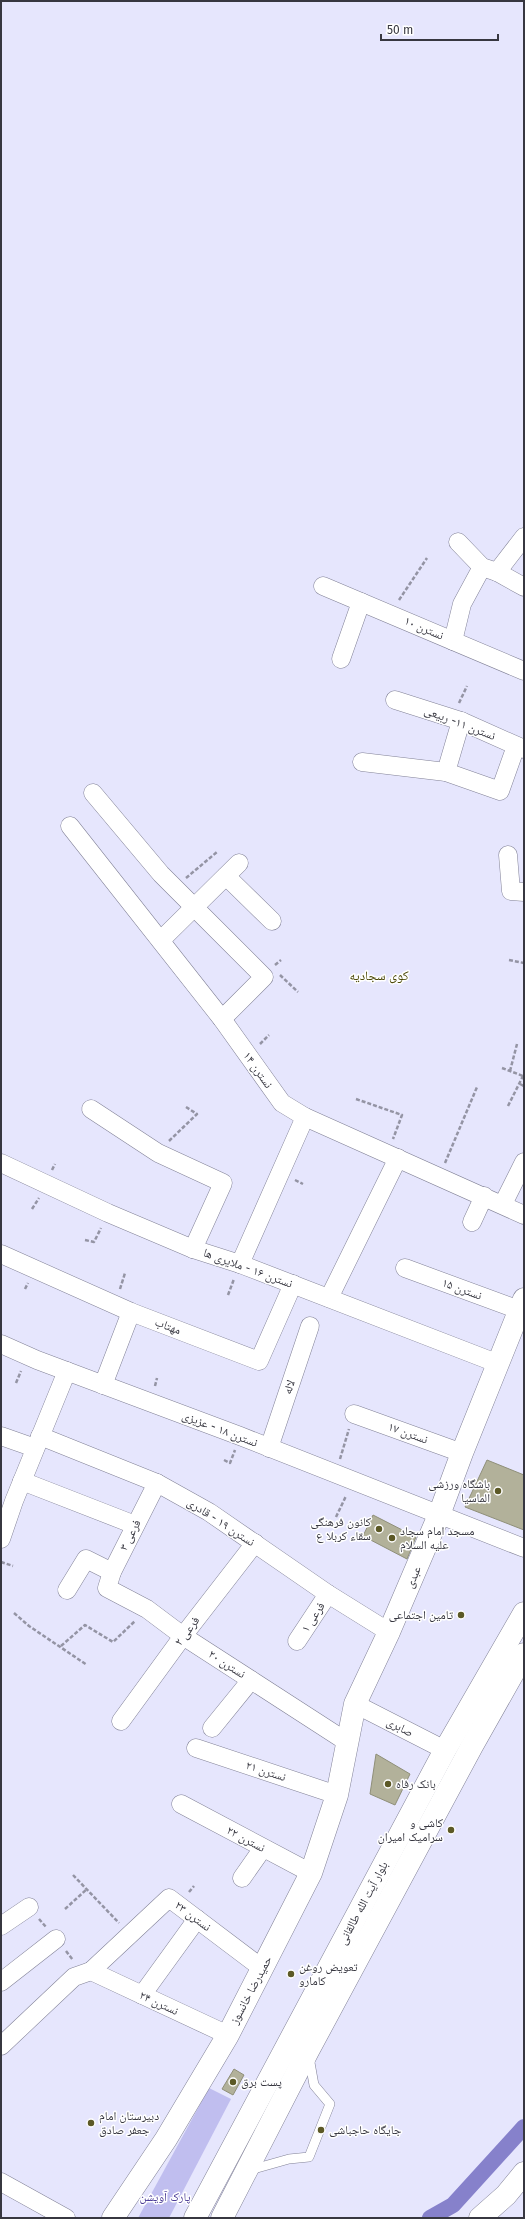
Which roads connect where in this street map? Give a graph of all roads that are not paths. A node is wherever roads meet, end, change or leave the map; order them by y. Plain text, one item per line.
1 (524, 537) edge
2 (458, 542) dead end
3 (489, 569) junction
4 (323, 586) dead end
5 (524, 587) edge
6 (361, 602) junction
7 (453, 641) junction
8 (341, 659) dead end
9 (524, 670) edge
10 (395, 700) dead end
11 (461, 721) junction
12 (520, 747) edge
13 (362, 762) dead end
14 (446, 772) junction
15 (93, 793) dead end
16 (70, 826) dead end
17 (508, 855) dead end
18 (239, 863) dead end
19 (226, 876) junction
20 (524, 892) edge
21 (194, 907) junction
22 (272, 921) dead end
23 (161, 940) junction
24 (222, 1019) junction
25 (90, 1109) dead end
26 (305, 1117) junction
27 (392, 1156) junction
28 (524, 1162) edge
29 (1, 1163) edge
30 (484, 1196) junction
31 (503, 1204) junction
32 (524, 1215) edge
33 (472, 1222) dead end
34 (193, 1249) junction
35 (1, 1254) edge
36 (240, 1264) junction
37 (405, 1268) dead end
38 (293, 1284) junction
39 (329, 1298) junction
40 (522, 1304) edge
41 (131, 1312) junction
42 (310, 1326) dead end
43 (1, 1344) edge
44 (499, 1364) junction
45 (66, 1371) junction
46 (103, 1385) junction
47 (354, 1414) road end
48 (1, 1436) edge
49 (37, 1442) junction
50 (269, 1448) junction
51 (462, 1453) junction
52 (22, 1481) junction
53 (157, 1483) junction
54 (7, 1499) edge
55 (439, 1515) junction
56 (135, 1525) junction
57 (1, 1539) edge
58 (255, 1543) junction
59 (524, 1548) edge
60 (109, 1580) junction
61 (67, 1590) dead end
62 (328, 1594) junction
63 (524, 1613) edge
64 (389, 1632) junction
65 (183, 1636) junction
66 (297, 1640) dead end
67 (524, 1654) edge
68 (251, 1680) junction
69 (355, 1704) junction
70 (121, 1721) dead end
71 (212, 1728) dead end
72 (347, 1742) junction
73 (196, 1748) dead end
74 (445, 1750) junction
75 (336, 1795) junction
76 (181, 1804) dead end
77 (263, 1848) junction
78 (311, 1873) junction
79 (242, 1878) dead end
80 (29, 1907) dead end
81 (197, 1919) junction
82 (1, 1926) edge
83 (56, 1939) dead end
84 (263, 1968) junction
85 (92, 1971) junction
86 (1, 1982) edge
87 (142, 1995) junction
88 (228, 2035) junction
89 (1, 2046) edge
90 (308, 2051) junction
91 (247, 2171) junction
92 (524, 2173) edge
93 (1, 2182) edge
94 (1, 2195) edge
95 (42, 2218) edge
96 (66, 2218) edge
97 (113, 2218) edge
98 (195, 2218) edge
99 (222, 2218) edge
100 (480, 2218) edge

1 - 3 street
2 - 3 street
3 - 5 street
3 - 7 street
4 - 6 street, نسترن ۱۰
6 - 7 street, نسترن ۱۰
6 - 8 street
7 - 9 street, نسترن ۱۰
10 - 11 street, نسترن ۱۱- ربیعی
11 - 12 street, نسترن ۱۱- ربیعی
11 - 14 street
12 - 14 street
13 - 14 street
15 - 21 street
16 - 23 street, نسترن ۱۴
17 - 20 street
18 - 19 street
19 - 21 street
19 - 22 street
21 - 23 street
21 - 24 street
23 - 24 street, نسترن ۱۴
24 - 26 street, نسترن ۱۴
25 - 34 street
26 - 27 street, نسترن ۱۴
26 - 36 street
27 - 30 street, نسترن ۱۴
27 - 39 street
28 - 31 street
29 - 34 street, نسترن ۱۶ - ملایری ها
30 - 31 street, نسترن ۱۴
30 - 33 street
31 - 32 street, نسترن ۱۴
34 - 36 street, نسترن ۱۶ - ملایری ها
35 - 41 street, مهتاب
36 - 38 street, نسترن ۱۶ - ملایری ها
37 - 40 street, نسترن ۱۵
38 - 39 street, نسترن ۱۶ - ملایری ها
38 - 41 street, مهتاب
39 - 44 street, نسترن ۱۶ - ملایری ها
40 - 44 main road, عبدی
41 - 46 street
42 - 50 street, لاله
43 - 45 street, نسترن ۱۸ - عزیزی
44 - 51 main road, عبدی
45 - 46 street, نسترن ۱۸ - عزیزی
45 - 49 street
46 - 50 street, نسترن ۱۸ - عزیزی
47 - 51 street, نسترن ۱۷
48 - 49 street, نسترن ۱۹ - قادری
49 - 52 street
49 - 53 street, نسترن ۱۹ - قادری
50 - 55 street, نسترن ۱۸ - عزیزی
51 - 55 main road, عبدی
52 - 54 street
52 - 56 street
53 - 56 street, فرعی ۳
53 - 58 street, نسترن ۱۹ - قادری
54 - 57 street
55 - 59 street, نسترن ۱۸ - عزیزی
55 - 64 main road, عبدی
56 - 60 street, فرعی ۳
58 - 62 street, نسترن ۱۹ - قادری
58 - 65 street, فرعی ۲
60 - 61 street, نسترن ۲۰
60 - 65 street, نسترن ۲۰
62 - 64 street, نسترن ۱۹ - قادری
62 - 66 street, فرعی ۱
63 - 74 main road, بلوار آیت الله طالقانی
64 - 69 main road, عبدی
65 - 68 street, نسترن ۲۰
65 - 70 street, فرعی ۲
67 - 90 main road, بلوار آیت الله طالقانی
68 - 71 street
68 - 72 street, نسترن ۲۰
69 - 72 main road, عبدی
69 - 74 street, صابری
72 - 75 main road, حمیدرضا خانسوز
73 - 75 street, نسترن ۲۱
74 - 98 main road, بلوار آیت الله طالقانی
75 - 78 main road, حمیدرضا خانسوز
76 - 77 street, نسترن ۲۲
77 - 78 street, نسترن ۲۲
77 - 79 street
78 - 84 main road, حمیدرضا خانسوز
80 - 82 street
81 - 84 street, نسترن ۲۳
81 - 85 street, نسترن ۲۳
81 - 87 street
83 - 86 street
84 - 88 main road, حمیدرضا خانسوز
85 - 87 street, نسترن ۲۴
85 - 89 street
87 - 88 street, نسترن ۲۴
88 - 97 main road, حمیدرضا خانسوز
90 - 91 main road, بلوار آیت الله طالقانی
90 - 91 lane
91 - 99 main road, بلوار آیت الله طالقانی
92 - 100 main road
93 - 96 street
94 - 95 street

